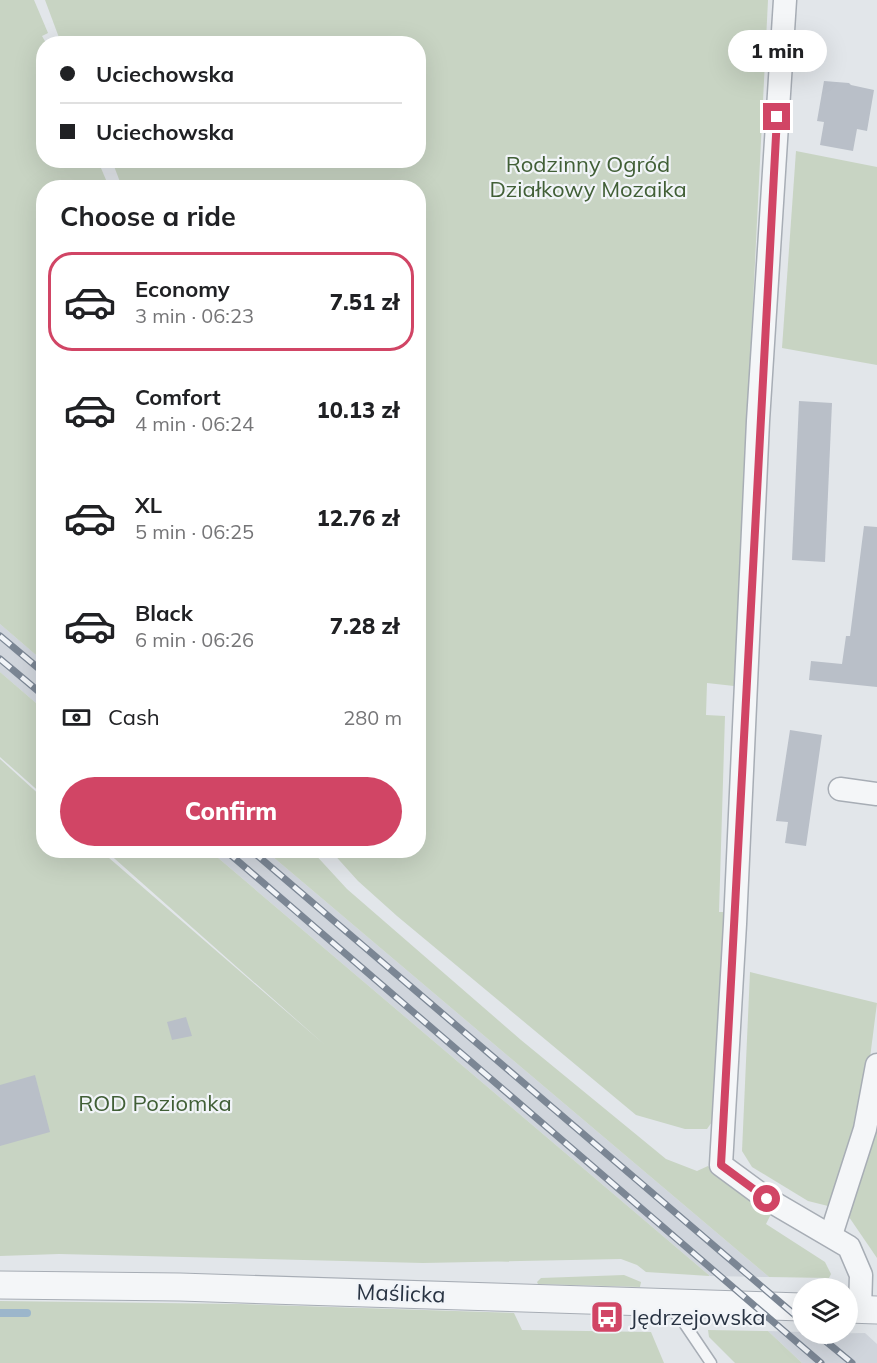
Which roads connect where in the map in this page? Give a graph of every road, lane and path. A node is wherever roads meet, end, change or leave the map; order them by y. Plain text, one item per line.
1 (784, 0) edge
2 (840, 789) dead end
3 (877, 794) edge
4 (877, 1065) edge
5 (831, 1235) junction
6 (0, 1285) edge
7 (664, 1302) junction
8 (792, 1307) edge
9 (862, 1310) edge
10 (711, 1363) edge

1 - 5 street
2 - 3 street
4 - 5 street
5 - 9 street
6 - 7 street, Maślicka
7 - 8 street, Maślicka
7 - 10 lane

